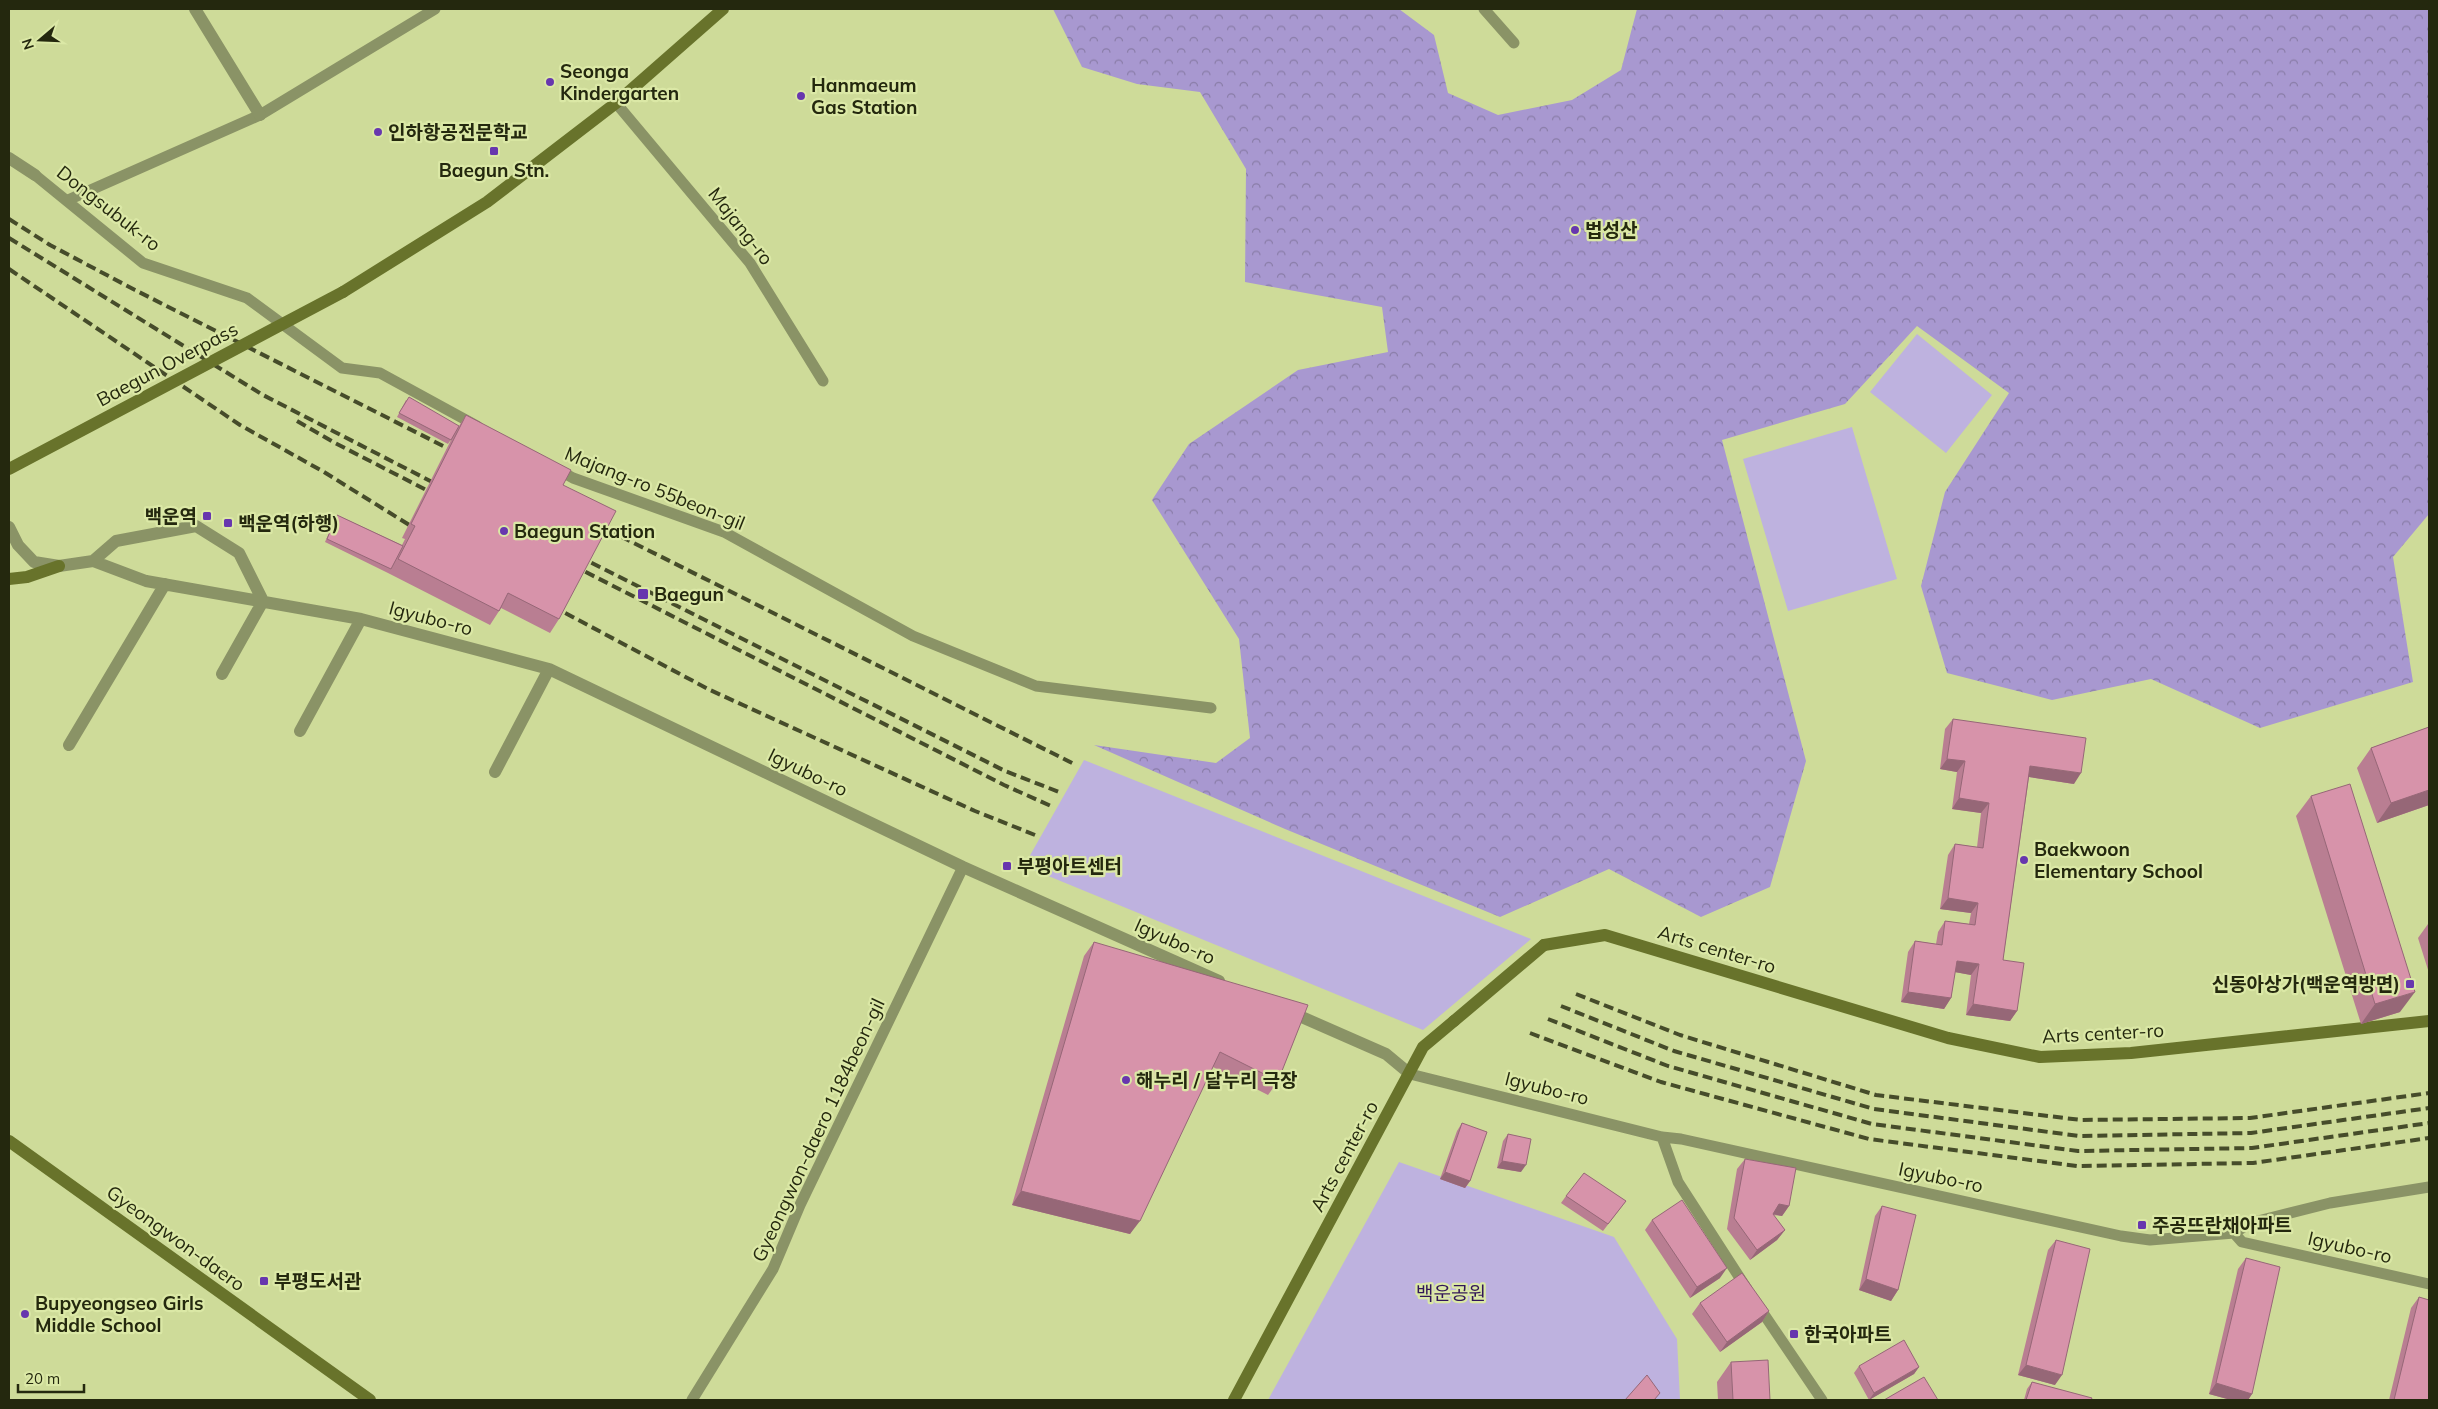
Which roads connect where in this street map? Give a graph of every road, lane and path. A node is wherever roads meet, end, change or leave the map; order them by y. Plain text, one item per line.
1 (195, 9) edge
2 (435, 9) edge
3 (723, 9) edge
4 (1484, 9) edge
5 (1514, 44) dead end
6 (616, 103) junction
7 (260, 115) junction
8 (9, 158) edge
9 (35, 175) joint
10 (68, 200) junction
11 (823, 381) dead end
12 (486, 430) edge
13 (547, 464) edge
14 (9, 470) edge
15 (9, 527) edge
16 (93, 562) junction
17 (59, 566) junction
18 (9, 579) edge
19 (165, 584) junction
20 (263, 601) junction
21 (361, 619) junction
22 (550, 670) junction
23 (222, 674) dead end
24 (1211, 708) dead end
25 (300, 731) dead end
26 (69, 745) dead end
27 (495, 772) dead end
28 (963, 867) junction
29 (1234, 988) edge
30 (1279, 1007) edge
31 (2429, 1021) edge
32 (1410, 1074) junction
33 (1662, 1137) junction
34 (9, 1141) edge
35 (2429, 1187) edge
36 (2234, 1233) junction
37 (2429, 1284) edge
38 (370, 1400) edge
39 (692, 1400) edge
40 (1234, 1400) edge
41 (1822, 1400) edge

1 - 7 street
2 - 7 lane
3 - 6 street
4 - 5 lane
6 - 11 lane, Majang-ro
6 - 14 street, Baegun Overpass, bridge
7 - 10 lane
8 - 9 street, Dongsubuk-ro
9 - 10 lane, Dongsubuk-ro
10 - 12 lane, Dongsubuk-ro
13 - 24 lane, Majang-ro 55beon-gil
15 - 17 street, Igyubo-ro
16 - 17 street, Igyubo-ro
16 - 19 street, Igyubo-ro
16 - 20 street
17 - 18 street
19 - 20 street, Igyubo-ro
19 - 26 street
20 - 21 street, Igyubo-ro
20 - 23 street
21 - 22 street, Igyubo-ro
21 - 25 street
22 - 27 street
22 - 28 street, Igyubo-ro
28 - 29 street, Igyubo-ro
28 - 39 lane, Gyeongwon-daero 1184beon-gil
30 - 32 street, Igyubo-ro
31 - 32 street, Arts center-ro, bridge
32 - 33 lane, Igyubo-ro
32 - 40 street, Arts center-ro
33 - 36 lane, Igyubo-ro
33 - 41 lane
34 - 38 street, Gyeongwon-daero
35 - 36 lane
36 - 37 lane, Igyubo-ro

